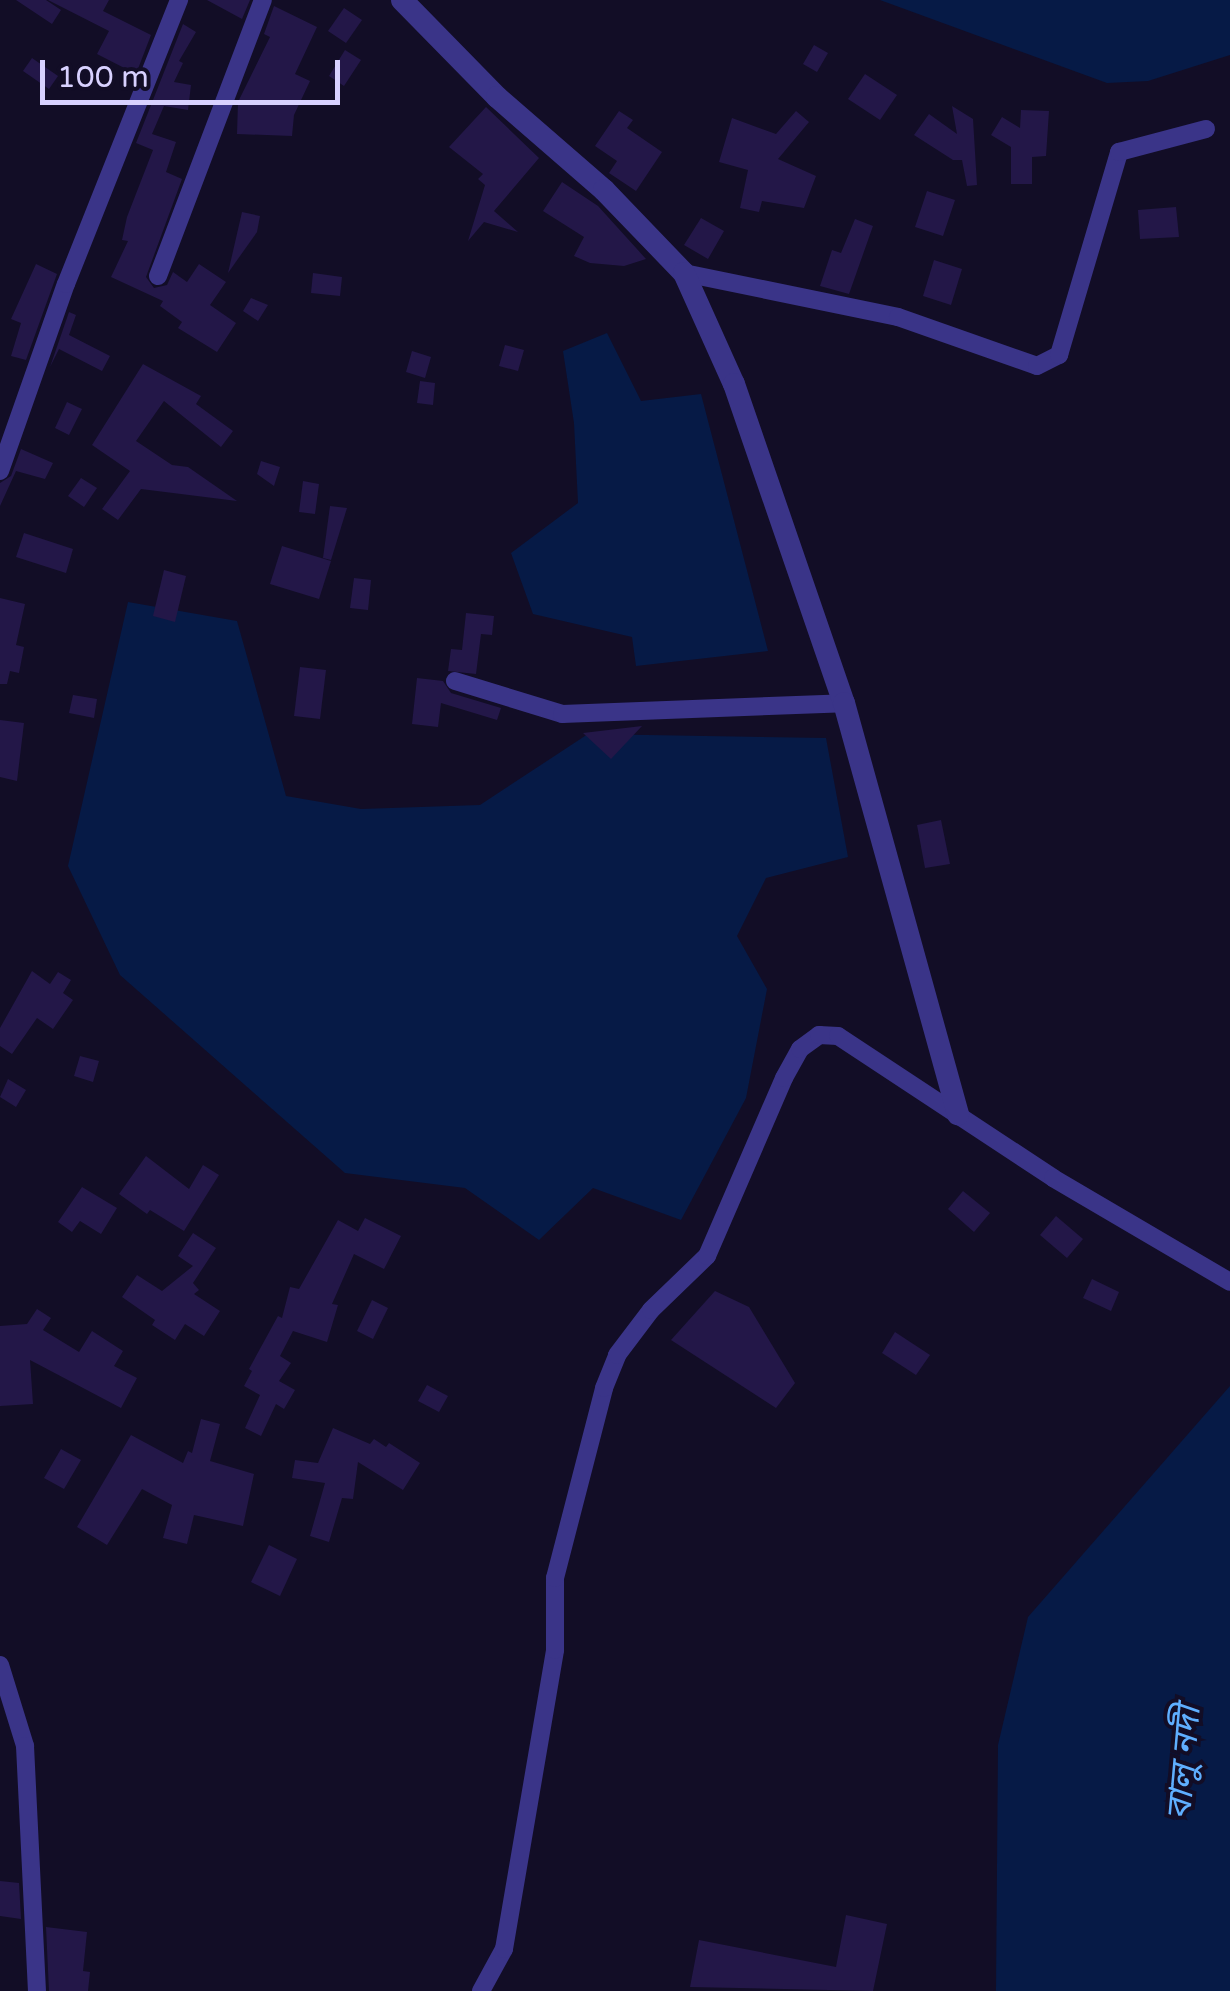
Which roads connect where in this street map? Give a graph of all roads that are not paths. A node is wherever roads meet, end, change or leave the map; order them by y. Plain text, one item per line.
1 (179, 0) edge
2 (263, 0) edge
3 (402, 0) edge
4 (1206, 129) dead end
5 (684, 272) junction
6 (158, 276) dead end
7 (0, 471) edge
8 (456, 681) dead end
9 (844, 703) junction
10 (958, 1115) junction
11 (1230, 1282) edge
12 (0, 1665) edge
13 (38, 1991) edge
14 (480, 1991) edge

1 - 7 street
2 - 6 street
3 - 5 street
4 - 5 street
5 - 9 street
8 - 9 street
9 - 10 street
10 - 11 street
10 - 14 street
12 - 13 street

